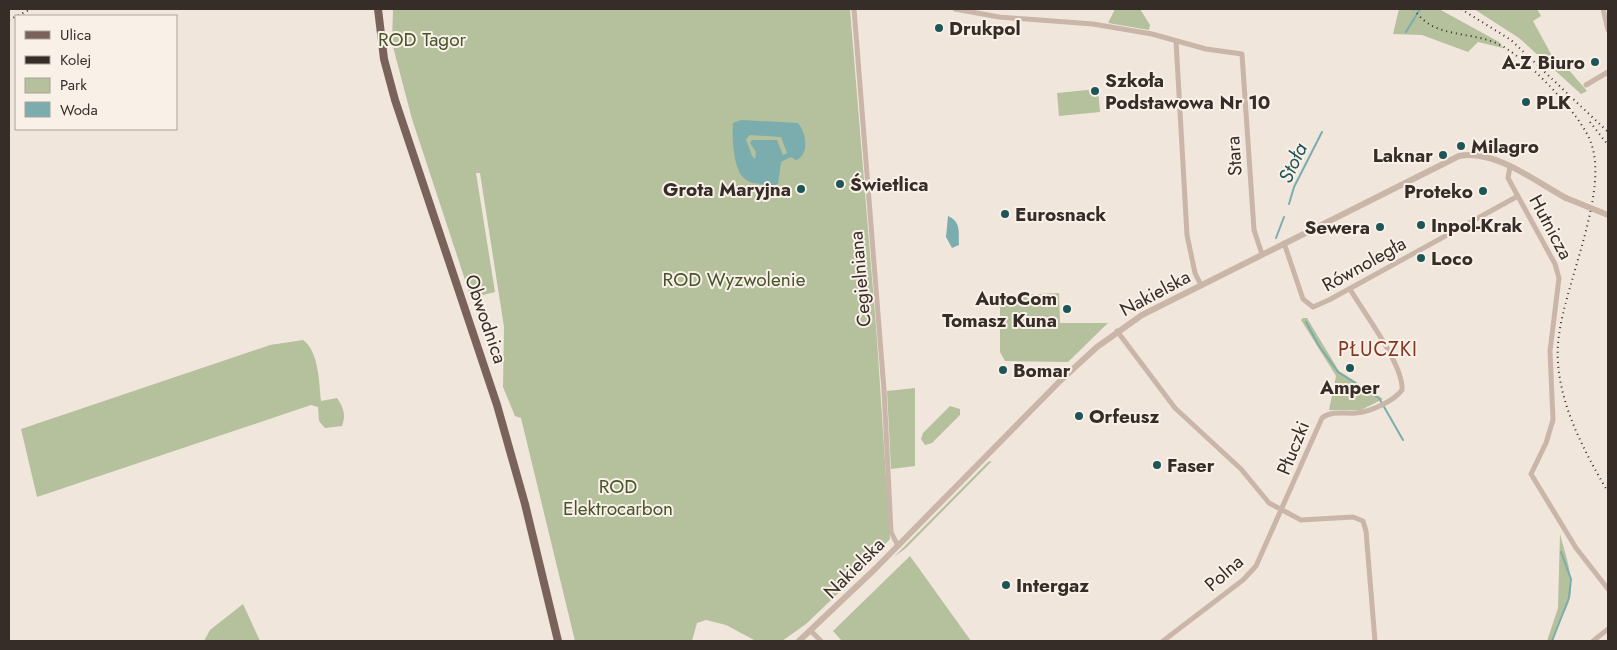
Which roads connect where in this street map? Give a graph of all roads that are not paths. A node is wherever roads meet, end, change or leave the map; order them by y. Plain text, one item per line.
1 (378, 9) edge
2 (854, 9) edge
3 (956, 9) edge
4 (1603, 9) edge
5 (1608, 30) edge
6 (1176, 41) junction
7 (1608, 72) edge
8 (1586, 85) dead end
9 (1510, 167) junction
10 (1518, 196) junction
11 (1608, 215) edge
12 (1284, 243) junction
13 (1262, 254) junction
14 (1201, 285) junction
15 (1350, 289) junction
16 (1117, 331) junction
17 (1282, 510) junction
18 (898, 546) junction
19 (1608, 589) edge
20 (1608, 629) edge
21 (811, 631) junction
22 (558, 641) edge
23 (799, 641) edge
24 (821, 641) edge
25 (1163, 641) edge
26 (1375, 641) edge
27 (1593, 641) edge

1 - 22 main road, Obwodnica
2 - 18 street, Cegielniana
3 - 6 street
4 - 5 street
6 - 13 street, Stara
6 - 14 street
7 - 8 street
9 - 10 street, Hutnicza
9 - 11 street, Nakielska, bridge
9 - 12 street, Nakielska
10 - 15 street, Równoległa
10 - 19 street, Hutnicza
12 - 13 street, Nakielska
12 - 15 street, Równoległa
13 - 14 street, Nakielska
14 - 16 street, Nakielska
15 - 17 street, Płuczki
16 - 17 street
16 - 18 street, Nakielska
17 - 25 street, Polna
17 - 26 street
18 - 21 street, Nakielska
20 - 27 street
21 - 23 street, Nakielska
21 - 24 street

